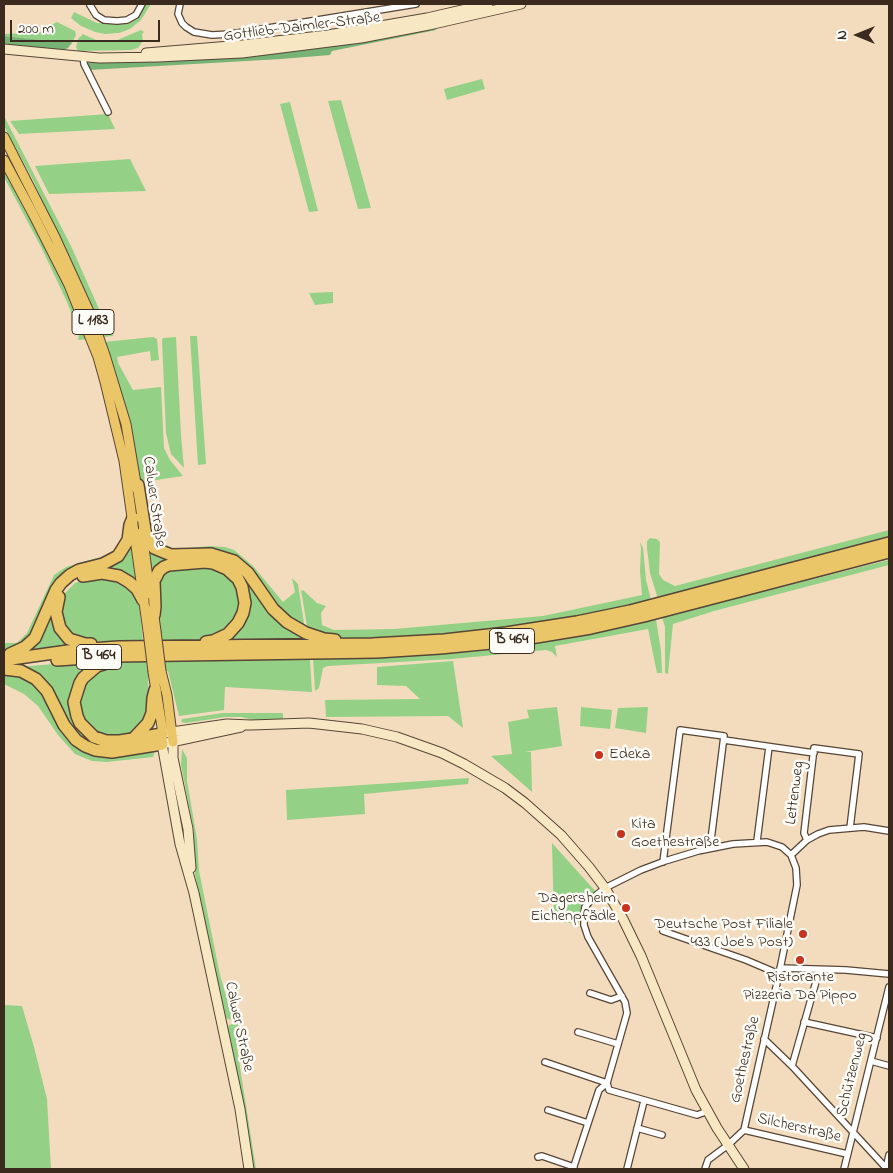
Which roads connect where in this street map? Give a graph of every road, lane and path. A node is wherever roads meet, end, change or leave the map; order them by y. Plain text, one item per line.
1 (142, 4) edge
2 (180, 4) edge
3 (416, 4) edge
4 (488, 4) edge
5 (521, 4) edge
6 (90, 5) edge
7 (4, 49) edge
8 (83, 56) junction
9 (108, 112) dead end
10 (4, 137) edge
11 (4, 160) edge
12 (138, 484) junction
13 (133, 518) junction
14 (889, 543) edge
15 (889, 552) edge
16 (143, 600) junction
17 (154, 615) junction
18 (152, 631) junction
19 (366, 644) junction
20 (119, 647) junction
21 (183, 647) junction
22 (173, 655) junction
23 (4, 656) edge
24 (4, 660) edge
25 (4, 667) edge
26 (157, 672) junction
27 (156, 690) junction
28 (167, 738) junction
29 (724, 738) junction
30 (132, 740) junction
31 (769, 747) junction
32 (814, 751) junction
33 (850, 828) junction
34 (889, 831) edge
35 (807, 840) junction
36 (757, 841) junction
37 (710, 848) junction
38 (791, 855) junction
39 (663, 862) junction
40 (605, 888) junction
41 (663, 931) dead end
42 (780, 971) junction
43 (819, 971) junction
44 (889, 974) edge
45 (889, 987) edge
46 (590, 993) dead end
47 (622, 996) junction
48 (804, 1022) junction
49 (578, 1032) dead end
50 (877, 1038) junction
51 (764, 1039) junction
52 (618, 1044) junction
53 (871, 1061) junction
54 (545, 1062) dead end
55 (792, 1066) junction
56 (889, 1066) edge
57 (607, 1083) junction
58 (644, 1101) junction
59 (548, 1110) dead end
60 (708, 1111) junction
61 (588, 1123) junction
62 (638, 1128) junction
63 (744, 1130) junction
64 (853, 1132) junction
65 (662, 1135) dead end
66 (728, 1145) junction
67 (848, 1154) junction
68 (889, 1155) edge
69 (538, 1157) dead end
70 (574, 1168) edge
71 (249, 1169) edge
72 (628, 1169) edge
73 (705, 1169) edge
74 (744, 1169) edge
75 (844, 1169) edge
76 (886, 1169) edge

1 - 6 street
2 - 3 street
4 - 8 main road, Gottlieb-Daimler-Straße
5 - 8 main road, Gottlieb-Daimler-Straße
7 - 8 main road, Gottlieb-Daimler-Straße
8 - 9 street
10 - 12 main road, Calwer Straße / L 1183
11 - 13 main road, Calwer Straße / L 1183
12 - 17 main road, Calwer Straße / L 1183
12 - 19 highway
13 - 16 main road, Calwer Straße / L 1183
13 - 23 highway
14 - 19 highway, B 464
15 - 22 highway, B 464
16 - 18 main road, Calwer Straße / L 1183
16 - 20 highway
17 - 18 main road, Calwer Straße / L 1183
17 - 21 highway
18 - 26 main road, Calwer Straße / L 1183, bridge
19 - 21 highway, B 464
20 - 21 highway, B 464
20 - 24 highway, B 464
22 - 25 highway, B 464
22 - 30 highway
25 - 28 highway
26 - 27 main road, Calwer Straße / L 1183
26 - 28 main road, Calwer Straße / L 1183
27 - 28 main road, Calwer Straße / L 1183
27 - 30 highway
28 - 30 highway
28 - 40 main road
28 - 71 main road, Calwer Straße / L 1183
29 - 31 street
29 - 37 street
29 - 39 street
31 - 32 street
31 - 36 street
32 - 33 street
32 - 35 street, Lettenweg
33 - 34 street
33 - 35 street
35 - 38 street
36 - 37 street
36 - 38 street
37 - 39 street
38 - 42 street, Goethestraße
39 - 40 street
40 - 47 street
40 - 60 main road
41 - 42 street
42 - 43 street
42 - 51 street, Goethestraße
43 - 44 street
43 - 48 street
45 - 50 street, Schützenweg
46 - 47 street
47 - 52 street
48 - 50 street
48 - 55 street
49 - 52 street
50 - 53 street, Schützenweg
51 - 55 street
51 - 63 street, Goethestraße
52 - 57 street
53 - 56 street
53 - 64 street, Schützenweg
54 - 57 street
55 - 64 street
57 - 58 street
57 - 61 street
58 - 60 street
58 - 62 street
59 - 61 street
60 - 66 main road
61 - 70 street
62 - 65 street
62 - 72 street
63 - 66 street
63 - 67 street, Silcherstraße
64 - 67 street, Schützenweg
64 - 76 street
66 - 73 street
66 - 74 main road
67 - 75 street, Schützenweg
68 - 76 street
69 - 70 street

